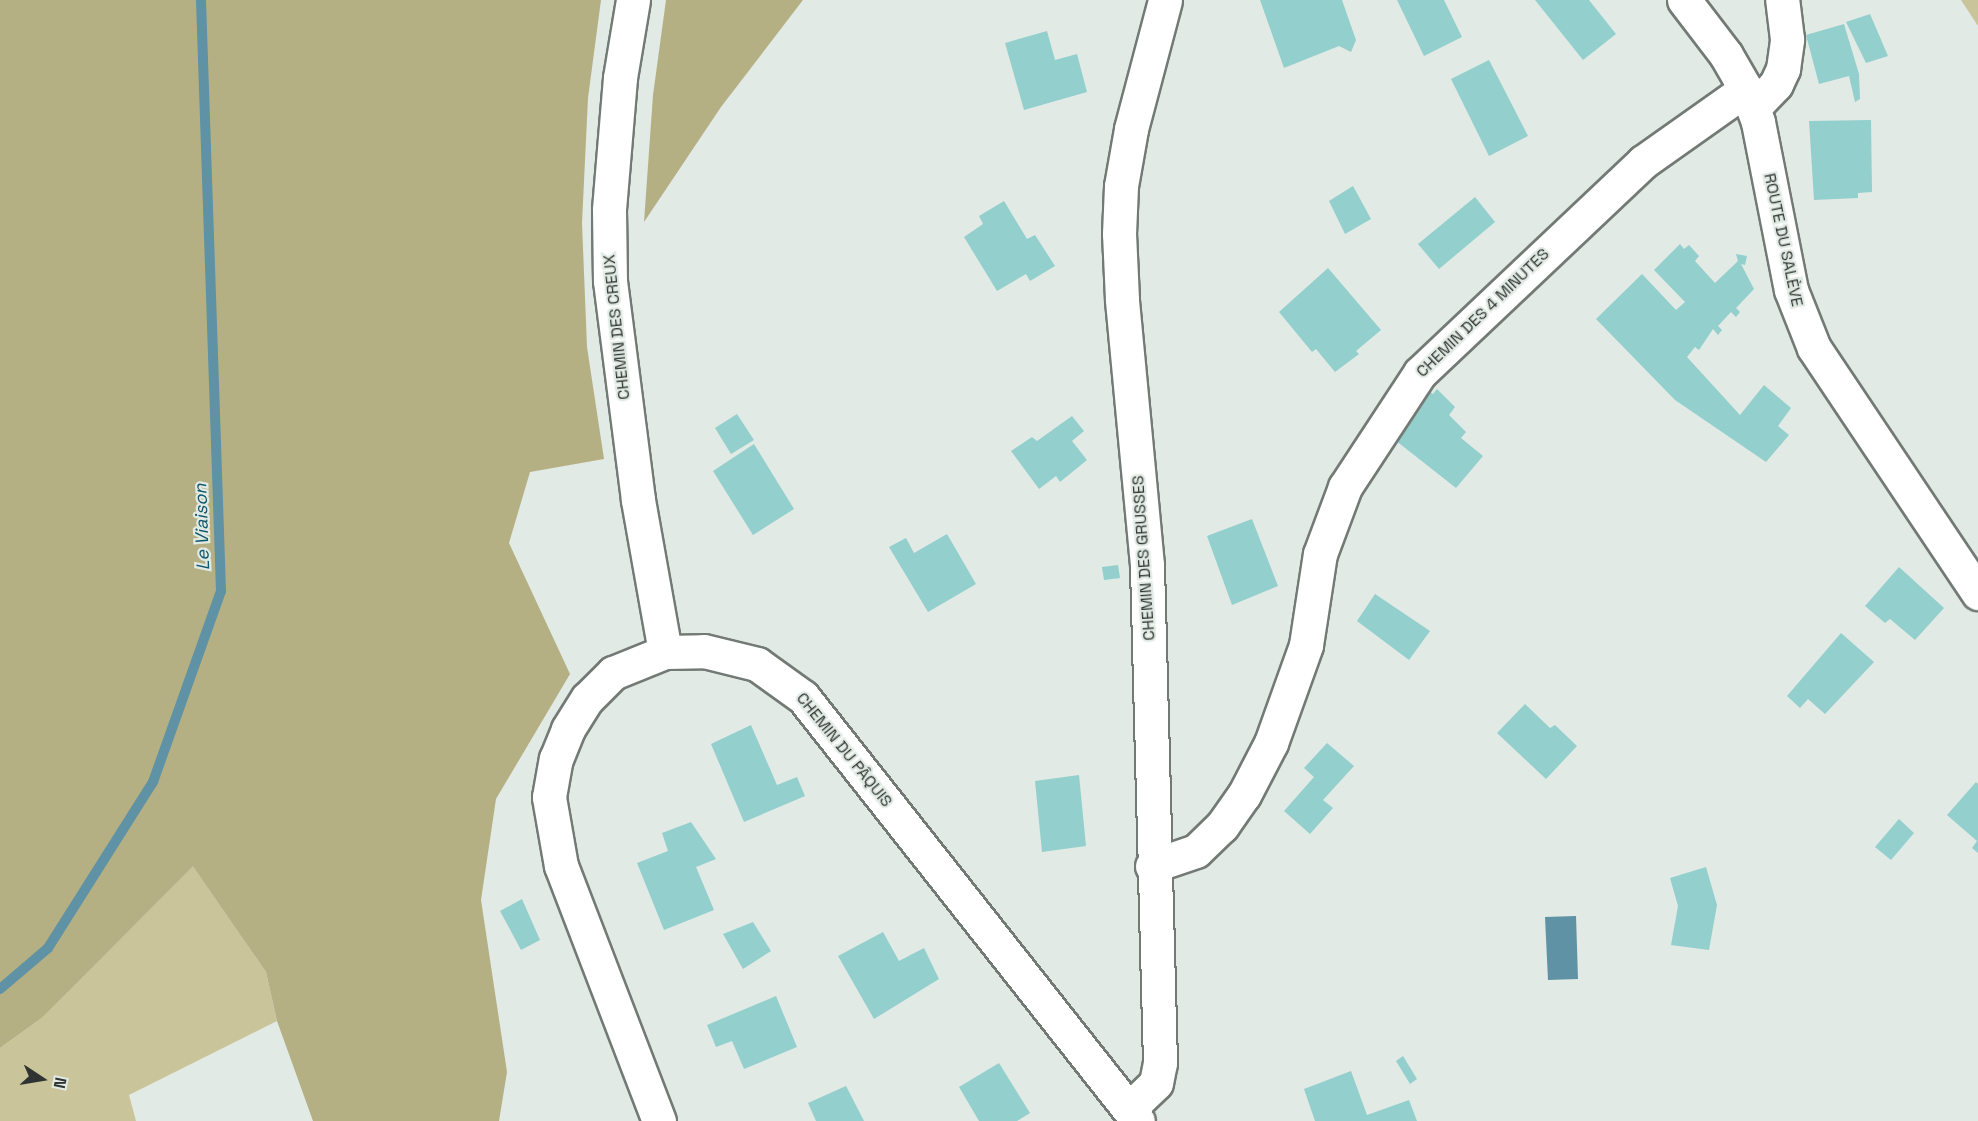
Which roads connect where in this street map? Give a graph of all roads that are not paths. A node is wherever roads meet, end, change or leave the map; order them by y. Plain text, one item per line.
1 (633, 0) edge
2 (1165, 0) edge
3 (1684, 0) edge
4 (1782, 0) edge
5 (1750, 99) junction
6 (1978, 593) edge
7 (665, 652) junction
8 (1152, 866) junction
9 (1133, 1115) edge
10 (659, 1121) edge

1 - 7 street, CHEMIN DES CREUX
2 - 8 street, CHEMIN DES GRUSSES
3 - 5 street, ROUTE DU SALÈVE
4 - 5 street, CHEMIN DES 4 MINUTES
5 - 6 street, ROUTE DU SALÈVE
5 - 8 street, CHEMIN DES 4 MINUTES
7 - 9 street, CHEMIN DU PÂQUIS
7 - 10 street, CHEMIN DU PÂQUIS
8 - 9 street, CHEMIN DES GRUSSES

